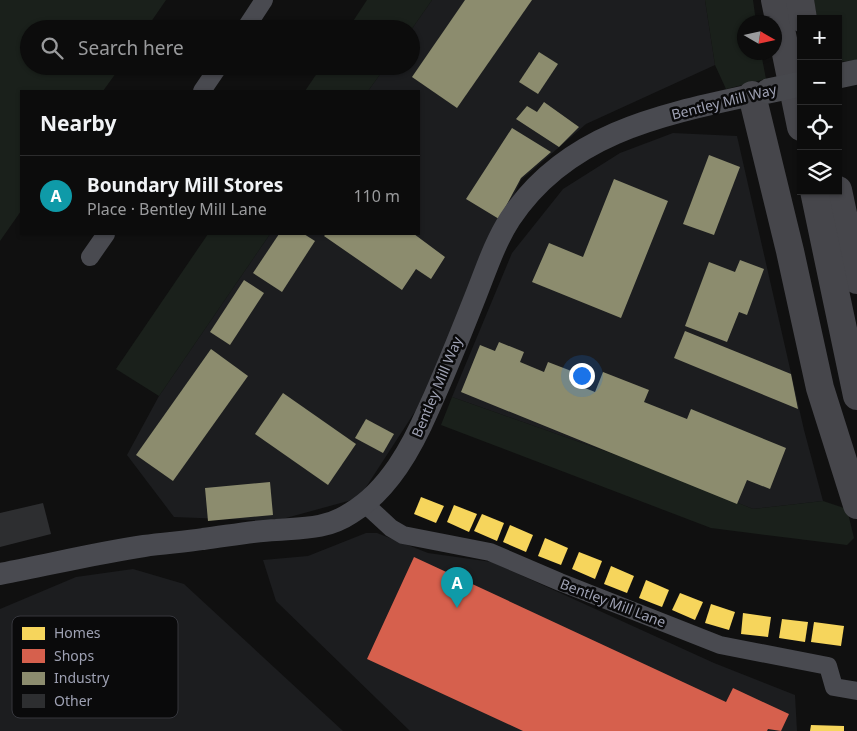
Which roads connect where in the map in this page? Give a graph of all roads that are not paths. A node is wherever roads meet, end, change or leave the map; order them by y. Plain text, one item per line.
1 (264, 0) edge
2 (775, 0) edge
3 (800, 0) edge
4 (802, 15) edge
5 (251, 20) edge
6 (857, 72) edge
7 (213, 75) edge
8 (842, 75) edge
9 (797, 85) edge
10 (203, 90) edge
11 (760, 93) junction
12 (797, 107) edge
13 (815, 195) edge
14 (839, 195) edge
15 (105, 235) edge
16 (90, 257) dead end
17 (857, 280) edge
18 (857, 396) edge
19 (365, 504) junction
20 (857, 505) edge
21 (0, 574) edge
22 (857, 691) edge

1 - 5 street
2 - 12 highway
3 - 4 highway
6 - 8 main road
7 - 10 street
9 - 11 main road, Bentley Mill Way, bridge
11 - 19 street, Bentley Mill Way
11 - 20 highway
13 - 18 highway
14 - 17 highway
15 - 16 street
19 - 21 street, Bentley Mill Way
19 - 22 street, Bentley Mill Lane

